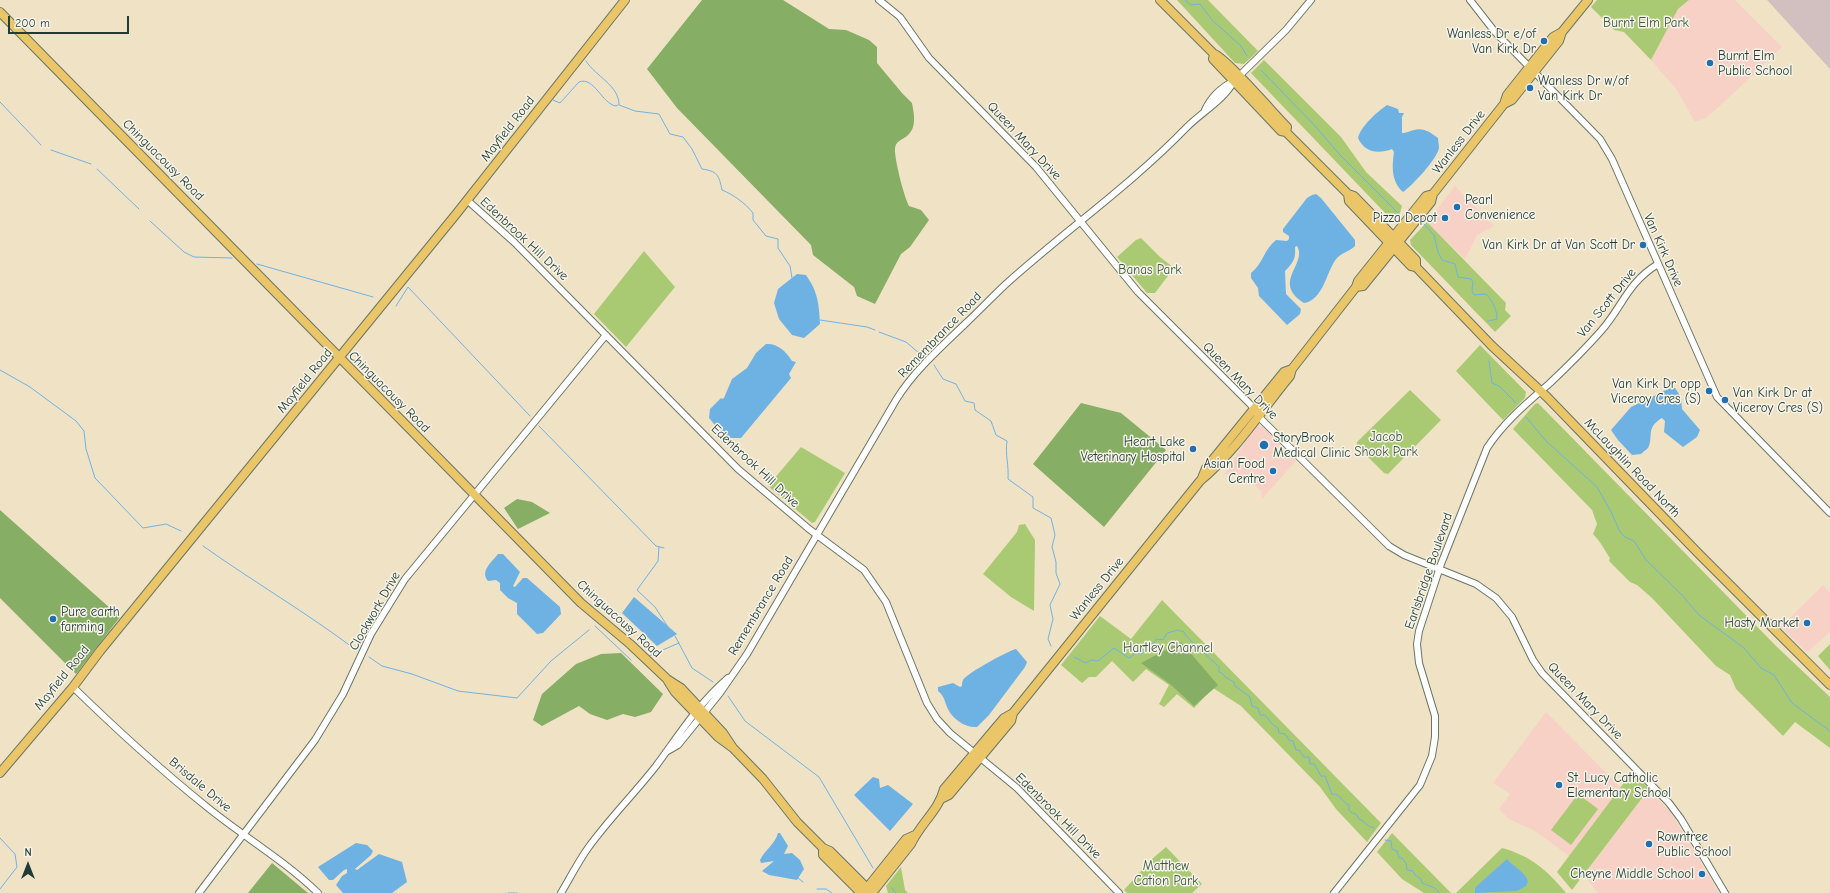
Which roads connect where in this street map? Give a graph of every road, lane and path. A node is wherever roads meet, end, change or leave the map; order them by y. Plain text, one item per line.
1 (625, 0) edge
2 (879, 0) edge
3 (1160, 0) edge
4 (1311, 0) edge
5 (1470, 0) edge
6 (1588, 0) edge
7 (0, 12) edge
8 (1533, 68) junction
9 (1237, 79) junction
10 (466, 200) junction
11 (1081, 222) junction
12 (1394, 243) junction
13 (1658, 264) junction
14 (606, 335) junction
15 (339, 359) junction
16 (1540, 391) junction
17 (1256, 412) junction
18 (474, 495) junction
19 (1830, 513) edge
20 (817, 535) junction
21 (1439, 569) junction
22 (1830, 685) edge
23 (73, 687) junction
24 (699, 713) junction
25 (976, 756) junction
26 (0, 774) edge
27 (244, 833) junction
28 (867, 892) edge
29 (198, 893) edge
30 (318, 893) edge
31 (561, 893) edge
32 (1120, 893) edge
33 (1334, 893) edge
34 (1725, 893) edge

1 - 10 main road, Mayfield Road
2 - 11 street, Queen Mary Drive
3 - 9 main road, McLaughlin Road North
4 - 9 street, Remembrance Road
5 - 8 street, Van Kirk Drive
6 - 8 main road, Wanless Drive
7 - 15 main road, Chinguacousy Road
8 - 12 main road, Wanless Drive
8 - 13 street, Van Kirk Drive
9 - 11 street, Remembrance Road
9 - 12 main road, McLaughlin Road North
10 - 14 street, Edenbrook Hill Drive
10 - 15 main road, Mayfield Road
11 - 17 street, Queen Mary Drive
11 - 20 street, Remembrance Road
12 - 16 main road, McLaughlin Road North
12 - 17 main road, Wanless Drive
13 - 16 street, Van Scott Drive
13 - 19 street, Van Kirk Drive
14 - 18 street, Clockwork Drive
14 - 20 street, Edenbrook Hill Drive
15 - 18 main road, Chinguacousy Road
15 - 23 main road, Mayfield Road
16 - 21 street, Earlsbridge Boulevard
16 - 22 main road, McLaughlin Road North
17 - 21 street, Queen Mary Drive
17 - 25 main road, Wanless Drive
18 - 24 main road, Chinguacousy Road
18 - 27 street, Clockwork Drive
20 - 24 street, Remembrance Road
20 - 25 street, Edenbrook Hill Drive
21 - 33 street, Earlsbridge Boulevard
21 - 34 street, Queen Mary Drive
23 - 26 main road, Mayfield Road
23 - 27 street, Brisdale Drive
24 - 28 main road, Chinguacousy Road
24 - 31 street, Remembrance Road
25 - 28 main road, Wanless Drive
25 - 32 street, Edenbrook Hill Drive
27 - 29 street, Clockwork Drive
27 - 30 street, Brisdale Drive

